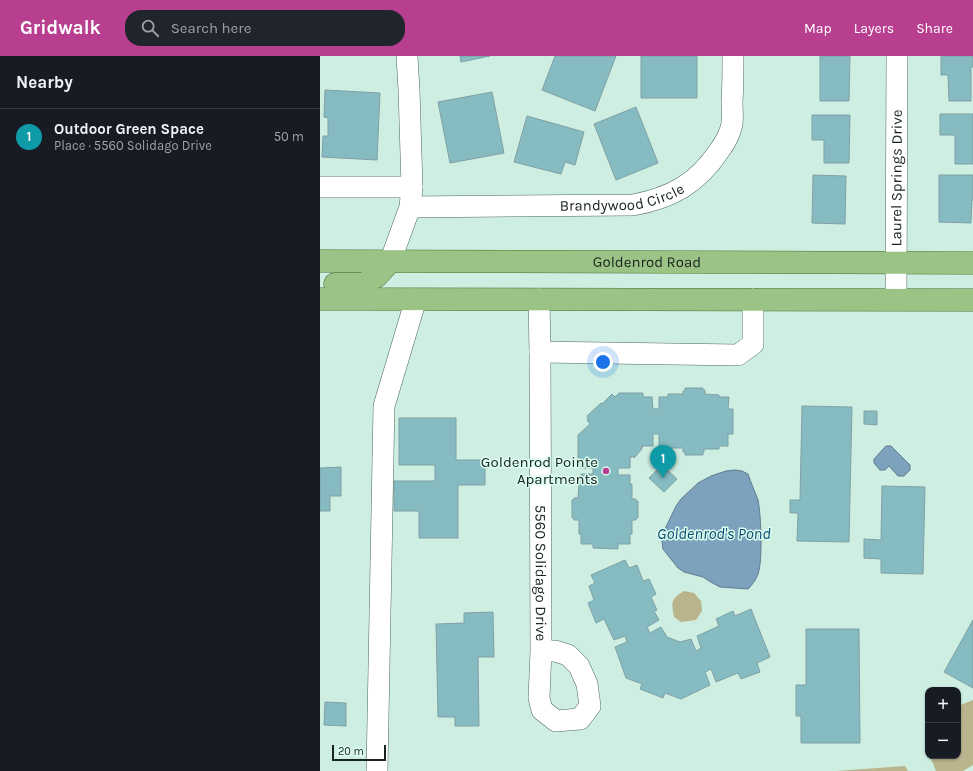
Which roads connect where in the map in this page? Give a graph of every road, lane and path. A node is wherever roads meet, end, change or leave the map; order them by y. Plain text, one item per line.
1 (407, 56) edge
2 (733, 56) edge
3 (897, 56) edge
4 (320, 187) edge
5 (411, 197) junction
6 (320, 261) edge
7 (390, 262) junction
8 (896, 263) junction
9 (973, 263) edge
10 (320, 284) edge
11 (320, 299) edge
12 (416, 299) junction
13 (539, 299) junction
14 (969, 299) edge
15 (754, 300) junction
16 (896, 300) junction
17 (540, 352) junction
18 (541, 651) dead end
19 (377, 771) edge

1 - 5 street
2 - 5 street, Brandywood Circle
3 - 8 street, Laurel Springs Drive
4 - 5 street, Brandywood Circle
5 - 7 street
6 - 7 main road, Goldenrod Road
7 - 8 main road, Goldenrod Road
7 - 10 main road
8 - 9 main road, Goldenrod Road
8 - 16 street, Laurel Springs Drive
11 - 12 main road
12 - 13 main road
12 - 19 street
13 - 15 main road
13 - 17 street, 5560 Solidago Drive
14 - 16 main road
15 - 16 main road
15 - 17 street
17 - 18 street, 5560 Solidago Drive

